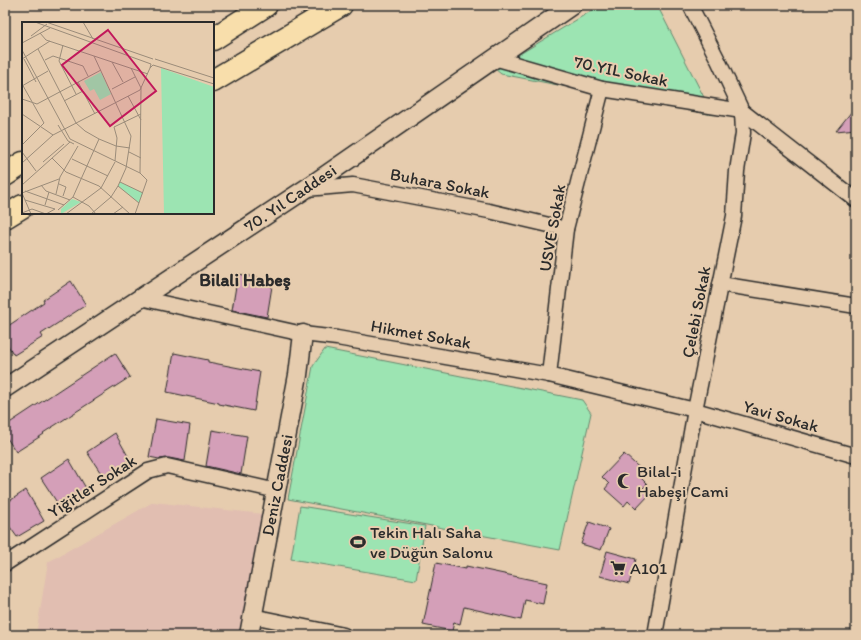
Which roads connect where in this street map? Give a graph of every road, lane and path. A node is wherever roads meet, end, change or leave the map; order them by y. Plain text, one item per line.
1 (266, 5) edge
2 (341, 5) edge
3 (572, 5) edge
4 (690, 5) edge
5 (214, 38) edge
6 (494, 58) junction
7 (214, 80) edge
8 (602, 89) junction
9 (742, 111) junction
10 (22, 164) edge
11 (5, 174) edge
12 (305, 189) junction
13 (856, 200) edge
14 (22, 207) edge
15 (5, 217) edge
16 (566, 229) junction
17 (720, 284) junction
18 (140, 298) junction
19 (856, 306) edge
20 (303, 334) junction
21 (550, 375) junction
22 (5, 388) edge
23 (695, 410) junction
24 (856, 456) edge
25 (277, 491) junction
26 (5, 564) edge
27 (252, 616) junction
28 (249, 635) edge
29 (344, 635) edge
30 (655, 635) edge

1 - 5 highway
2 - 7 highway
3 - 6 street, 70. Yıl Caddesi
4 - 9 street, Çelebi Sokak
6 - 8 street, 70.YIL Sokak
6 - 12 street, 70. Yıl Caddesi
8 - 9 street, 70.YIL Sokak
8 - 16 street, USVE Sokak
9 - 13 street
9 - 17 street, Çelebi Sokak
10 - 11 highway
12 - 16 street, Buhara Sokak
12 - 18 street, 70. Yıl Caddesi
14 - 15 highway
16 - 21 street, USVE Sokak
17 - 19 street
17 - 23 street, Çelebi Sokak
18 - 20 street, Hikmet Sokak
18 - 22 street, 70. Yıl Caddesi
20 - 21 street, Hikmet Sokak
20 - 25 street, Deniz Caddesi
21 - 23 street, Hikmet Sokak
23 - 24 street, Yavi Sokak
23 - 30 street, Çelebi Sokak
25 - 26 street, Yiğitler Sokak
25 - 27 street, Deniz Caddesi
27 - 28 street, Deniz Caddesi
27 - 29 street

